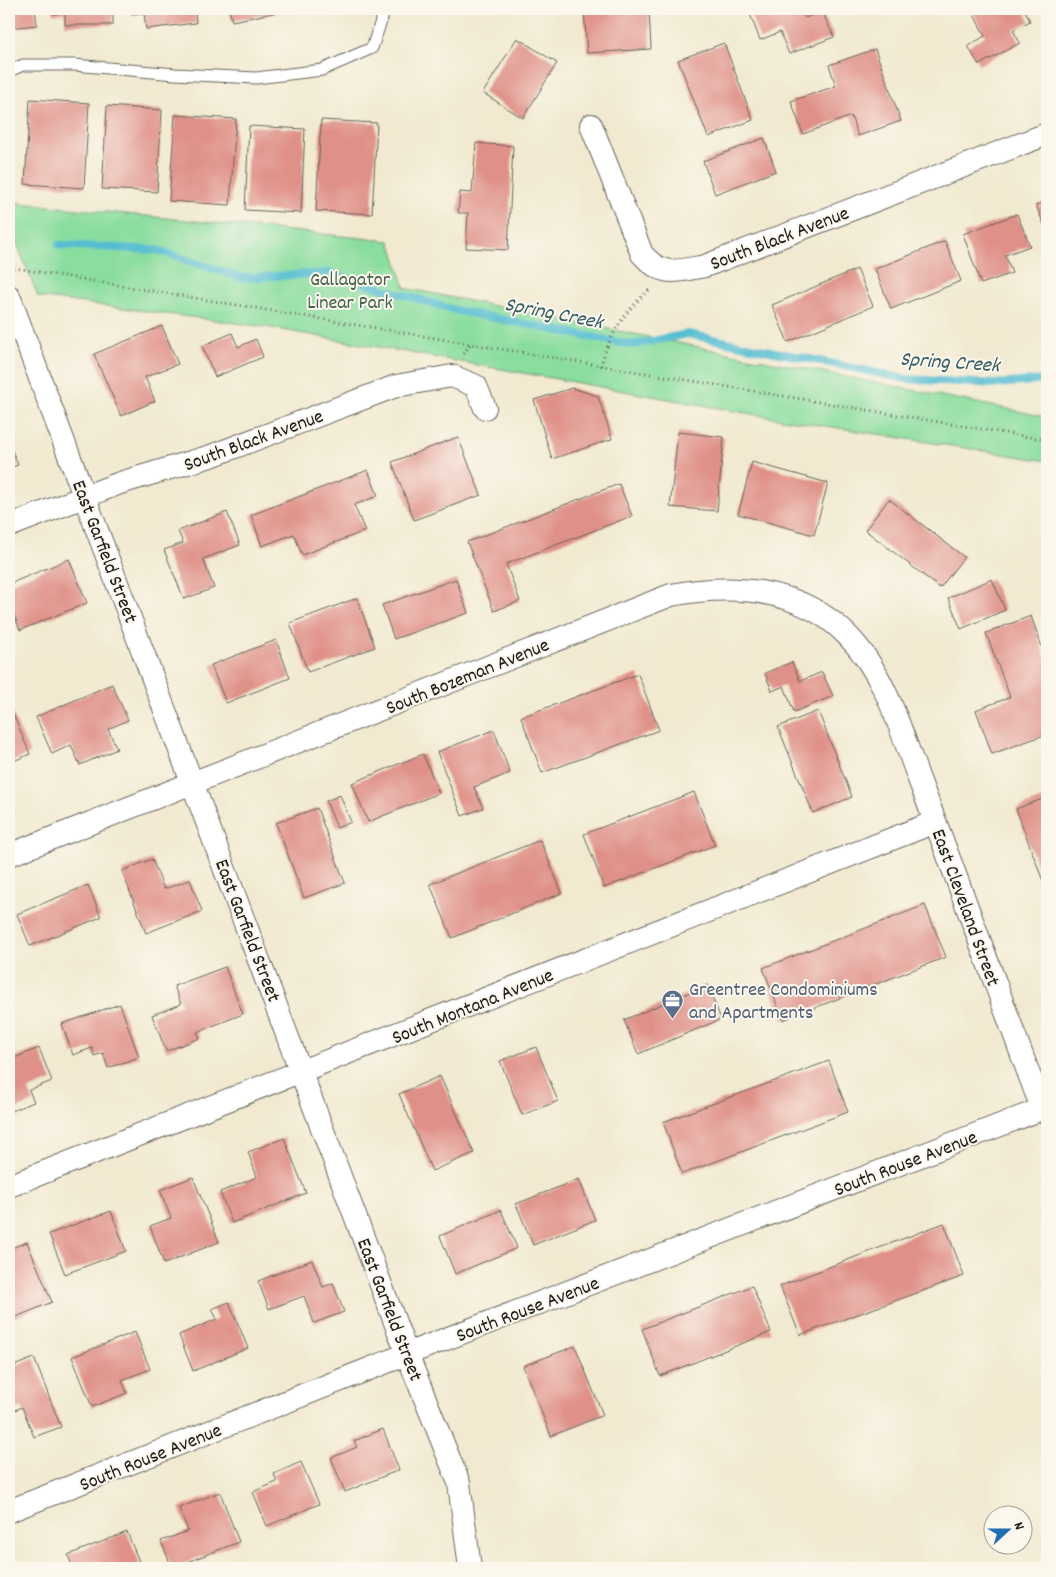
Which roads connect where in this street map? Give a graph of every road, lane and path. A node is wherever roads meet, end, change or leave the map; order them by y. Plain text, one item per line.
1 (385, 9) edge
2 (9, 71) edge
3 (591, 126) dead end
4 (1047, 134) edge
5 (9, 267) edge
6 (9, 296) edge
7 (635, 302) dead end
8 (601, 366) junction
9 (485, 408) dead end
10 (1047, 440) edge
11 (85, 496) junction
12 (9, 526) edge
13 (890, 706) joint
14 (194, 784) junction
15 (935, 822) junction
16 (9, 855) edge
17 (302, 1072) junction
18 (1044, 1108) edge
19 (9, 1186) edge
20 (407, 1354) junction
21 (9, 1512) edge
22 (470, 1568) edge

1 - 2 lane
3 - 4 street, South Black Avenue
5 - 8 path
6 - 11 street, East Garfield Street
7 - 8 path
8 - 10 path
9 - 11 street, South Black Avenue
11 - 12 street, South Black Avenue
11 - 14 street, East Garfield Street
13 - 14 street, South Bozeman Avenue
13 - 15 street, East Cleveland Street
14 - 16 street, South Bozeman Avenue
14 - 17 street, East Garfield Street
15 - 17 street, South Montana Avenue
15 - 18 street, East Cleveland Street
17 - 19 street, South Montana Avenue
17 - 20 street, East Garfield Street
18 - 20 street, South Rouse Avenue
20 - 21 street, South Rouse Avenue
20 - 22 street, East Garfield Street

